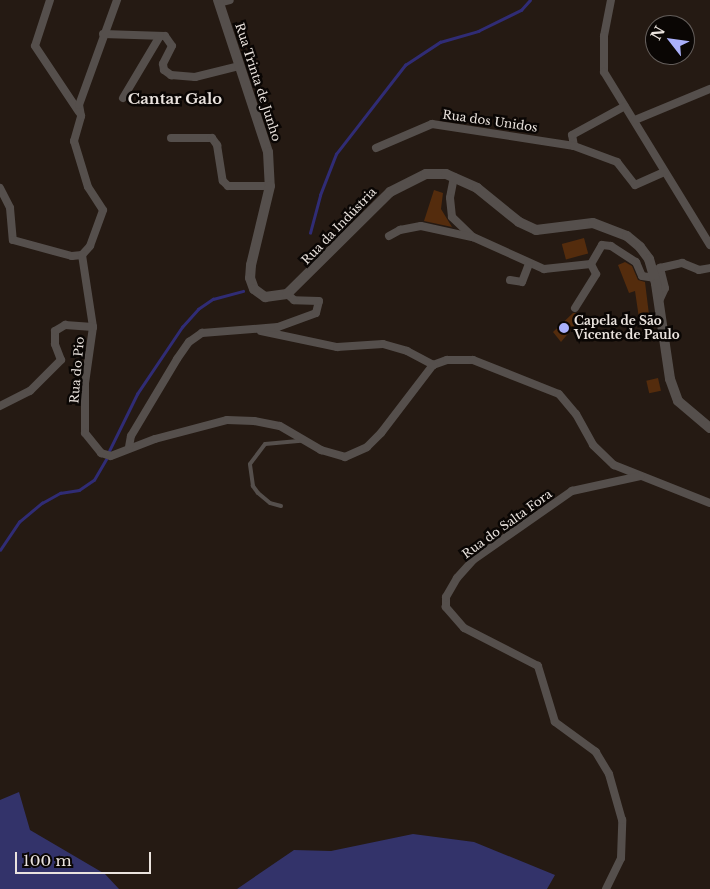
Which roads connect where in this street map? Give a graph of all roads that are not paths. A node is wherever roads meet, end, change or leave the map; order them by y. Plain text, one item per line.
1 (50, 0) edge
2 (117, 0) edge
3 (611, 0) edge
4 (222, 1) edge
5 (103, 34) junction
6 (160, 36) junction
7 (239, 66) junction
8 (710, 89) edge
9 (124, 98) dead end
10 (625, 106) junction
11 (81, 116) junction
12 (635, 120) junction
13 (171, 138) dead end
14 (574, 146) junction
15 (376, 148) dead end
16 (664, 172) junction
17 (454, 177) junction
18 (270, 186) junction
19 (0, 188) edge
20 (4, 201) edge
21 (389, 236) dead end
22 (473, 237) junction
23 (710, 245) edge
24 (82, 255) junction
25 (529, 264) junction
26 (591, 264) junction
27 (710, 268) edge
28 (654, 278) junction
29 (510, 280) dead end
30 (287, 294) junction
31 (659, 301) junction
32 (576, 308) dead end
33 (93, 327) junction
34 (255, 330) junction
35 (433, 365) junction
36 (0, 406) edge
37 (710, 428) edge
38 (311, 442) junction
39 (129, 447) junction
40 (640, 476) junction
41 (710, 504) edge
42 (281, 506) dead end
43 (606, 889) edge

1 - 11 street
2 - 5 street
3 - 10 street
4 - 7 street, Rua Trinta de Junho
5 - 6 street
5 - 11 street
6 - 7 street
6 - 9 street
7 - 18 street, Rua Trinta de Junho
8 - 12 street
10 - 12 street
10 - 14 street
11 - 24 street
12 - 16 street
13 - 18 street
14 - 15 street, Rua dos Unidos
14 - 16 street, Rua dos Unidos
16 - 23 street
17 - 22 street
17 - 28 street, Rua da Indústria
17 - 30 street, Rua da Indústria
18 - 30 street, Rua Trinta de Junho
19 - 20 street
20 - 24 street
21 - 22 street
22 - 25 street
24 - 33 street, Rua do Pio
25 - 26 street
25 - 29 street
26 - 28 street
26 - 32 street
27 - 31 street
28 - 31 street, Rua da Indústria
30 - 34 street
31 - 37 street, Rua da Indústria
33 - 36 street
33 - 39 street, Rua do Pio
34 - 35 street
34 - 39 street
35 - 38 street, Rua do Pio
35 - 40 street
38 - 39 street, Rua do Pio
38 - 42 lane
40 - 41 street
40 - 43 street, Rua do Salta Fora

